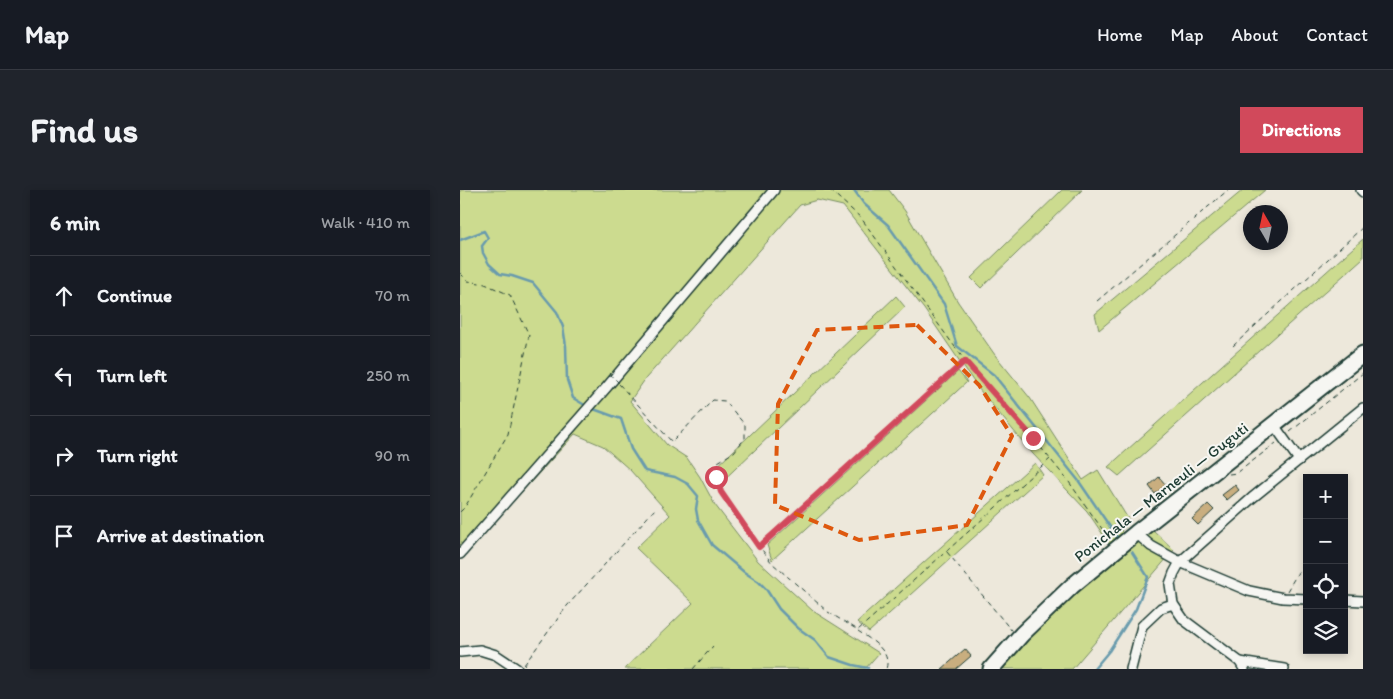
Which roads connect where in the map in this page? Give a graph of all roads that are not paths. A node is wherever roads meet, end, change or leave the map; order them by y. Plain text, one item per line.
1 (774, 190) edge
2 (1363, 354) edge
3 (1363, 408) edge
4 (1274, 425) junction
5 (1299, 460) junction
6 (1136, 533) junction
7 (460, 554) edge
8 (1180, 562) junction
9 (1303, 599) edge
10 (1348, 600) edge
11 (1363, 600) edge
12 (1172, 604) junction
13 (460, 652) edge
14 (1242, 666) edge
15 (517, 669) edge
16 (990, 669) edge
17 (1131, 669) edge
18 (1284, 669) edge

1 - 7 street
2 - 4 highway, Ponichala — Marneuli — Guguti
3 - 5 street
4 - 5 street
4 - 6 highway, Ponichala — Marneuli — Guguti
5 - 8 street
6 - 8 street
6 - 16 highway, Ponichala — Marneuli — Guguti
8 - 9 street
8 - 12 street
10 - 11 street
12 - 14 street
12 - 17 street
13 - 15 street
14 - 18 street

